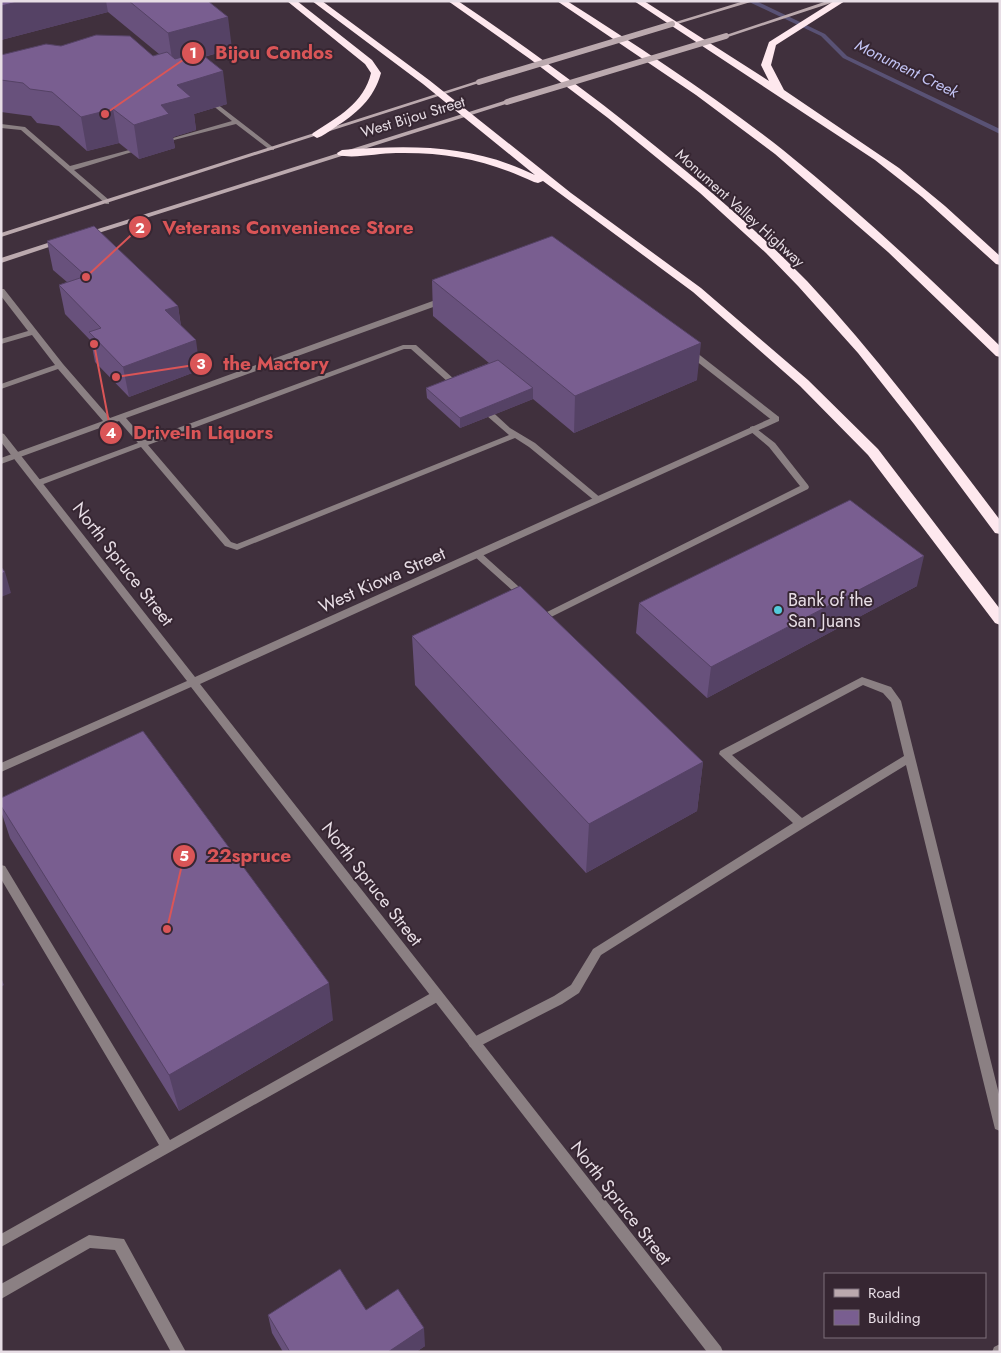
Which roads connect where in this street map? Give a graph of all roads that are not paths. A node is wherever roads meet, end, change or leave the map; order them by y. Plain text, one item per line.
1 (291, 1) edge
2 (316, 1) edge
3 (452, 1) edge
4 (561, 1) edge
5 (638, 1) edge
6 (751, 1) edge
7 (834, 1) edge
8 (841, 1) edge
9 (672, 24) junction
10 (702, 44) junction
11 (199, 91) edge
12 (441, 94) junction
13 (783, 94) junction
14 (467, 115) junction
15 (238, 122) junction
16 (1, 126) edge
17 (317, 135) junction
18 (168, 141) edge
19 (272, 149) junction
20 (130, 152) edge
21 (342, 153) junction
22 (69, 169) junction
23 (567, 195) junction
24 (106, 202) junction
25 (1, 235) edge
26 (77, 237) edge
27 (67, 240) edge
28 (1, 261) edge
29 (1000, 262) edge
30 (1, 291) edge
31 (451, 298) edge
32 (33, 332) junction
33 (1, 342) edge
34 (682, 345) edge
35 (1000, 353) edge
36 (60, 366) junction
37 (1, 387) edge
38 (470, 398) edge
39 (478, 404) edge
40 (121, 418) junction
41 (109, 422) junction
42 (753, 429) junction
43 (516, 435) junction
44 (1, 436) edge
45 (143, 444) junction
46 (17, 455) junction
47 (1, 461) edge
48 (38, 483) junction
49 (598, 499) junction
50 (1000, 530) edge
51 (477, 554) junction
52 (1000, 620) edge
53 (193, 683) junction
54 (910, 758) junction
55 (1, 768) edge
56 (801, 824) junction
57 (1, 869) edge
58 (437, 996) junction
59 (474, 1043) junction
60 (1000, 1125) edge
61 (167, 1147) junction
62 (1, 1241) edge
63 (1, 1292) edge
64 (179, 1352) edge
65 (716, 1352) edge

1 - 17 highway
2 - 12 highway
3 - 50 highway, Monument Valley Highway
4 - 35 highway
5 - 9 highway
6 - 9 main road, West Bijou Street
7 - 10 main road, West Bijou Street, bridge
8 - 13 highway
9 - 10 highway
9 - 12 main road, West Bijou Street, bridge
10 - 13 highway
10 - 14 main road, West Bijou Street, bridge
11 - 15 street
12 - 14 highway
12 - 17 main road, West Bijou Street
13 - 29 highway
14 - 21 main road, West Bijou Street
14 - 23 highway
15 - 18 street
15 - 19 street
16 - 22 street
17 - 19 main road, West Bijou Street
19 - 24 main road, West Bijou Street
20 - 22 street
21 - 23 highway
21 - 26 main road, West Bijou Street
22 - 24 street
23 - 52 highway
24 - 25 main road, West Bijou Street
27 - 28 main road
30 - 32 street
31 - 40 street
32 - 33 street
32 - 36 street
34 - 42 street, West Kiowa Street
36 - 37 street
36 - 41 street
38 - 45 street
39 - 43 street
40 - 41 street
40 - 45 street
41 - 46 street
42 - 49 street, West Kiowa Street
42 - 51 street
43 - 45 street
43 - 49 street
44 - 46 street, North Spruce Street
45 - 48 street
46 - 47 street
46 - 48 street, North Spruce Street
48 - 53 street, North Spruce Street
49 - 51 street, West Kiowa Street
51 - 53 street, West Kiowa Street
53 - 55 street, West Kiowa Street
53 - 58 street, North Spruce Street
54 - 56 street
54 - 56 street
54 - 60 street
56 - 59 street
57 - 61 street
58 - 59 street, North Spruce Street
58 - 61 street
59 - 65 street, North Spruce Street
61 - 62 street
63 - 64 street

